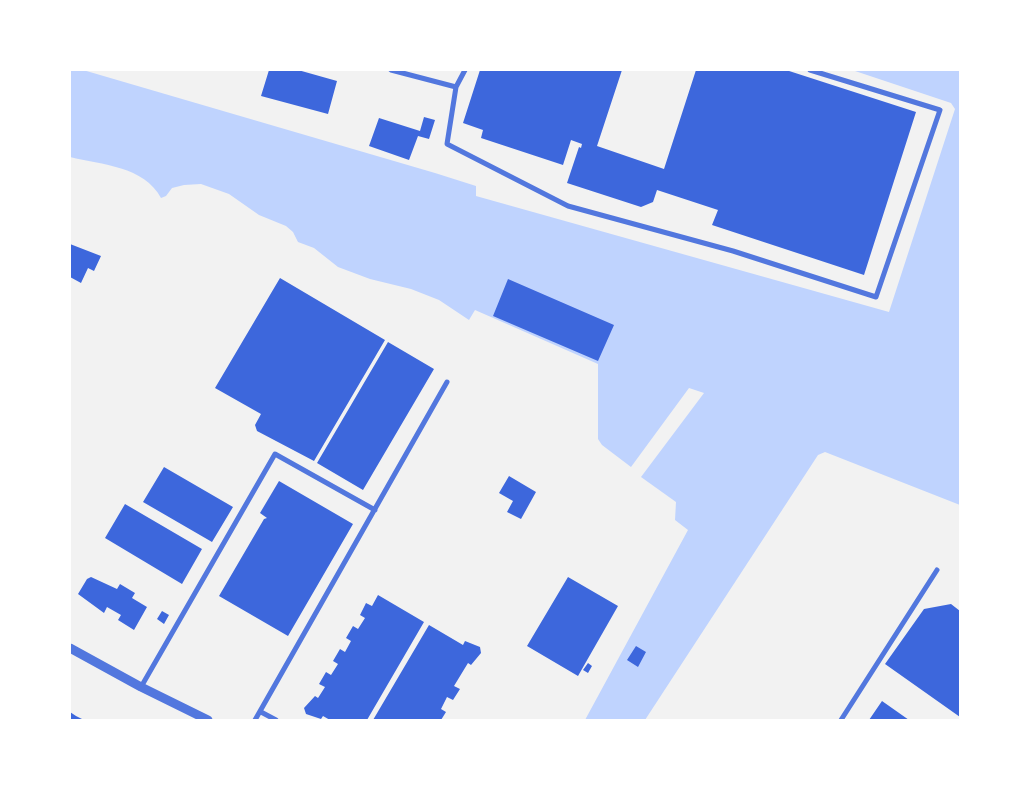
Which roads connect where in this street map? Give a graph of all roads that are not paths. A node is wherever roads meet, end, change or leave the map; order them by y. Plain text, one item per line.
1 (390, 70) edge
2 (465, 70) edge
3 (810, 70) edge
4 (456, 87) junction
5 (447, 382) dead end
6 (375, 510) junction
7 (937, 570) dead end
8 (70, 648) edge
9 (141, 687) junction
10 (261, 712) junction
11 (208, 720) edge
12 (255, 720) edge
13 (276, 720) edge
14 (841, 720) edge

1 - 4 street
2 - 4 street
3 - 4 street
5 - 6 street
6 - 9 street
6 - 10 street
7 - 14 street
8 - 9 street
9 - 11 street
10 - 12 street
10 - 13 street

